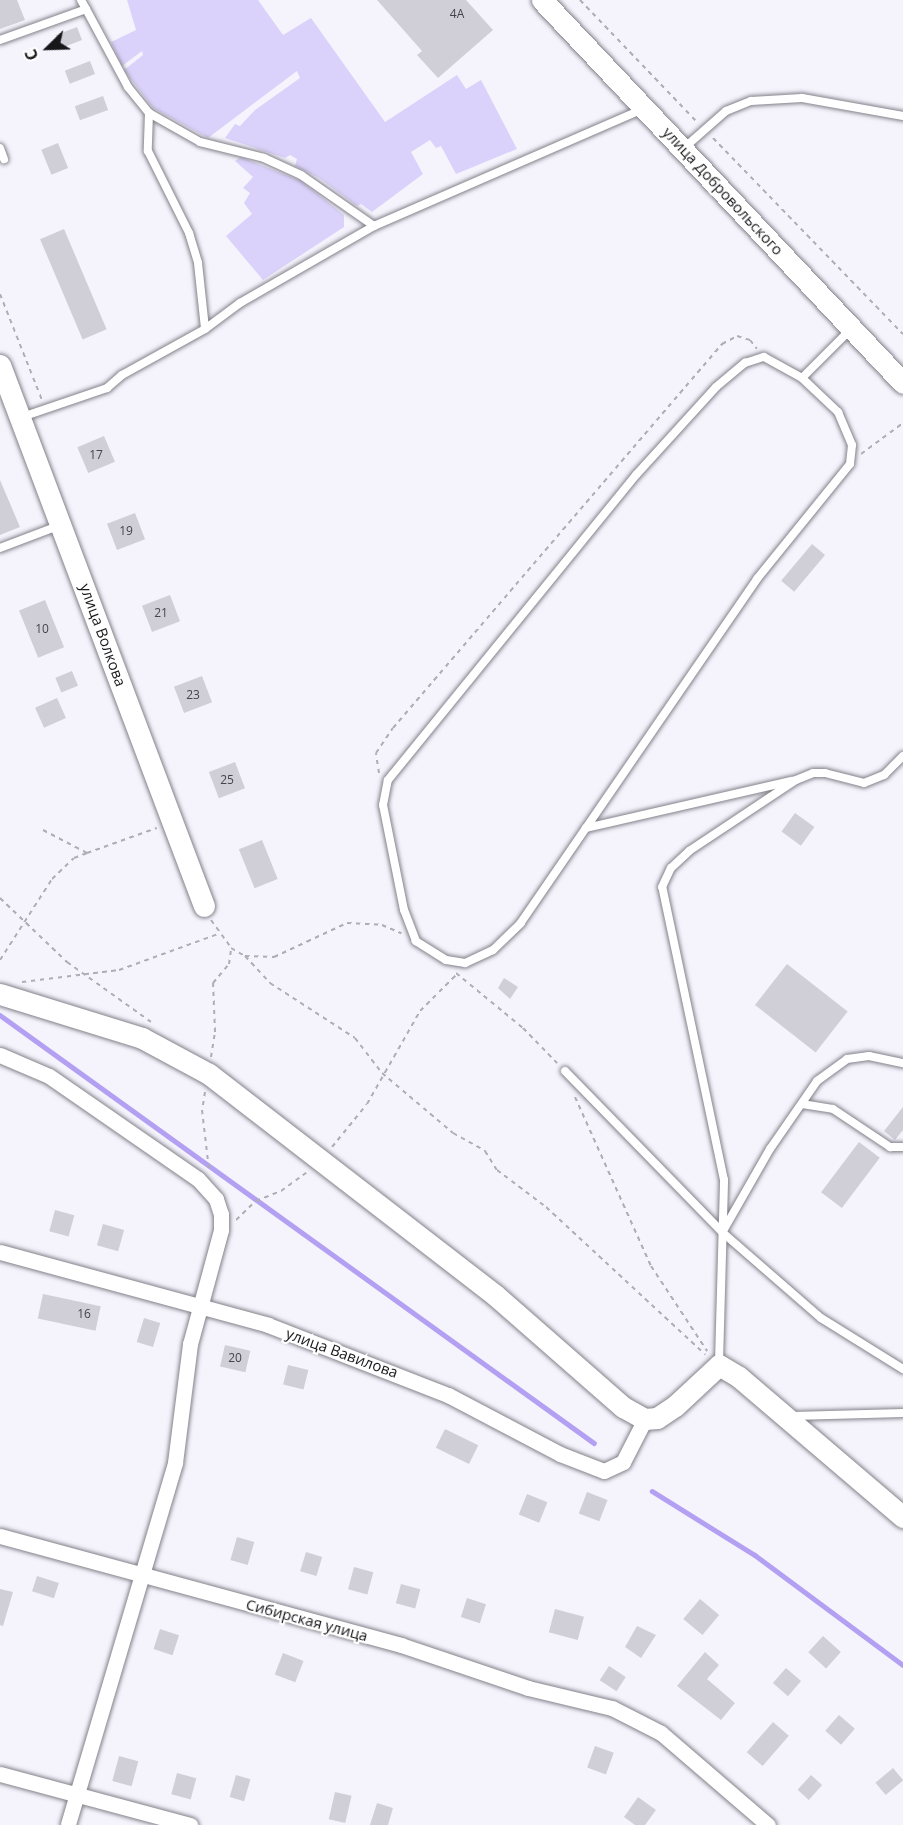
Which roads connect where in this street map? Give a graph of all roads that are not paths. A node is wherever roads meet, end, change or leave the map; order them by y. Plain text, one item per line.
1 (81, 0) edge
2 (542, 0) edge
3 (86, 9) junction
4 (0, 40) edge
5 (645, 108) junction
6 (149, 113) junction
7 (903, 116) edge
8 (0, 148) edge
9 (684, 148) junction
10 (4, 159) dead end
11 (374, 226) junction
12 (852, 328) junction
13 (206, 329) junction
14 (0, 365) edge
15 (802, 378) junction
16 (903, 383) edge
17 (21, 418) junction
18 (63, 524) junction
19 (0, 549) edge
20 (903, 756) edge
21 (796, 780) junction
22 (586, 828) junction
23 (204, 906) road end
24 (0, 994) edge
25 (0, 1055) edge
26 (903, 1063) edge
27 (565, 1071) road end
28 (802, 1104) junction
29 (903, 1147) edge
30 (722, 1232) junction
31 (0, 1252) edge
32 (199, 1308) junction
33 (719, 1365) junction
34 (903, 1369) edge
35 (903, 1413) edge
36 (782, 1415) junction
37 (645, 1419) junction
38 (903, 1517) edge
39 (0, 1536) edge
40 (142, 1577) junction
41 (0, 1774) edge
42 (78, 1796) junction
43 (68, 1825) edge
44 (190, 1825) edge
45 (768, 1825) edge

1 - 3 lane
2 - 5 street, улица Добровольского
3 - 4 lane
3 - 6 lane
5 - 9 street, улица Добровольского
5 - 11 lane
6 - 11 lane
6 - 13 lane
7 - 9 lane
8 - 10 lane
9 - 12 street, улица Добровольского
11 - 13 lane
12 - 15 lane
12 - 16 street, улица Добровольского
13 - 17 lane
14 - 17 street, улица Волкова
15 - 22 lane
15 - 22 lane
17 - 18 street, улица Волкова
18 - 19 lane
18 - 23 street, улица Волкова
20 - 21 lane
21 - 22 lane
21 - 30 lane
24 - 37 street
25 - 32 street
26 - 28 lane
27 - 30 lane
28 - 29 lane
28 - 30 lane
30 - 33 lane
30 - 34 lane
31 - 32 street, улица Вавилова
32 - 37 street, улица Вавилова
32 - 40 street
33 - 36 street
33 - 37 street
35 - 36 lane
36 - 38 street
39 - 40 street, Сибирская улица
40 - 42 street
40 - 45 street, Сибирская улица
41 - 42 street
42 - 43 street
42 - 44 street

